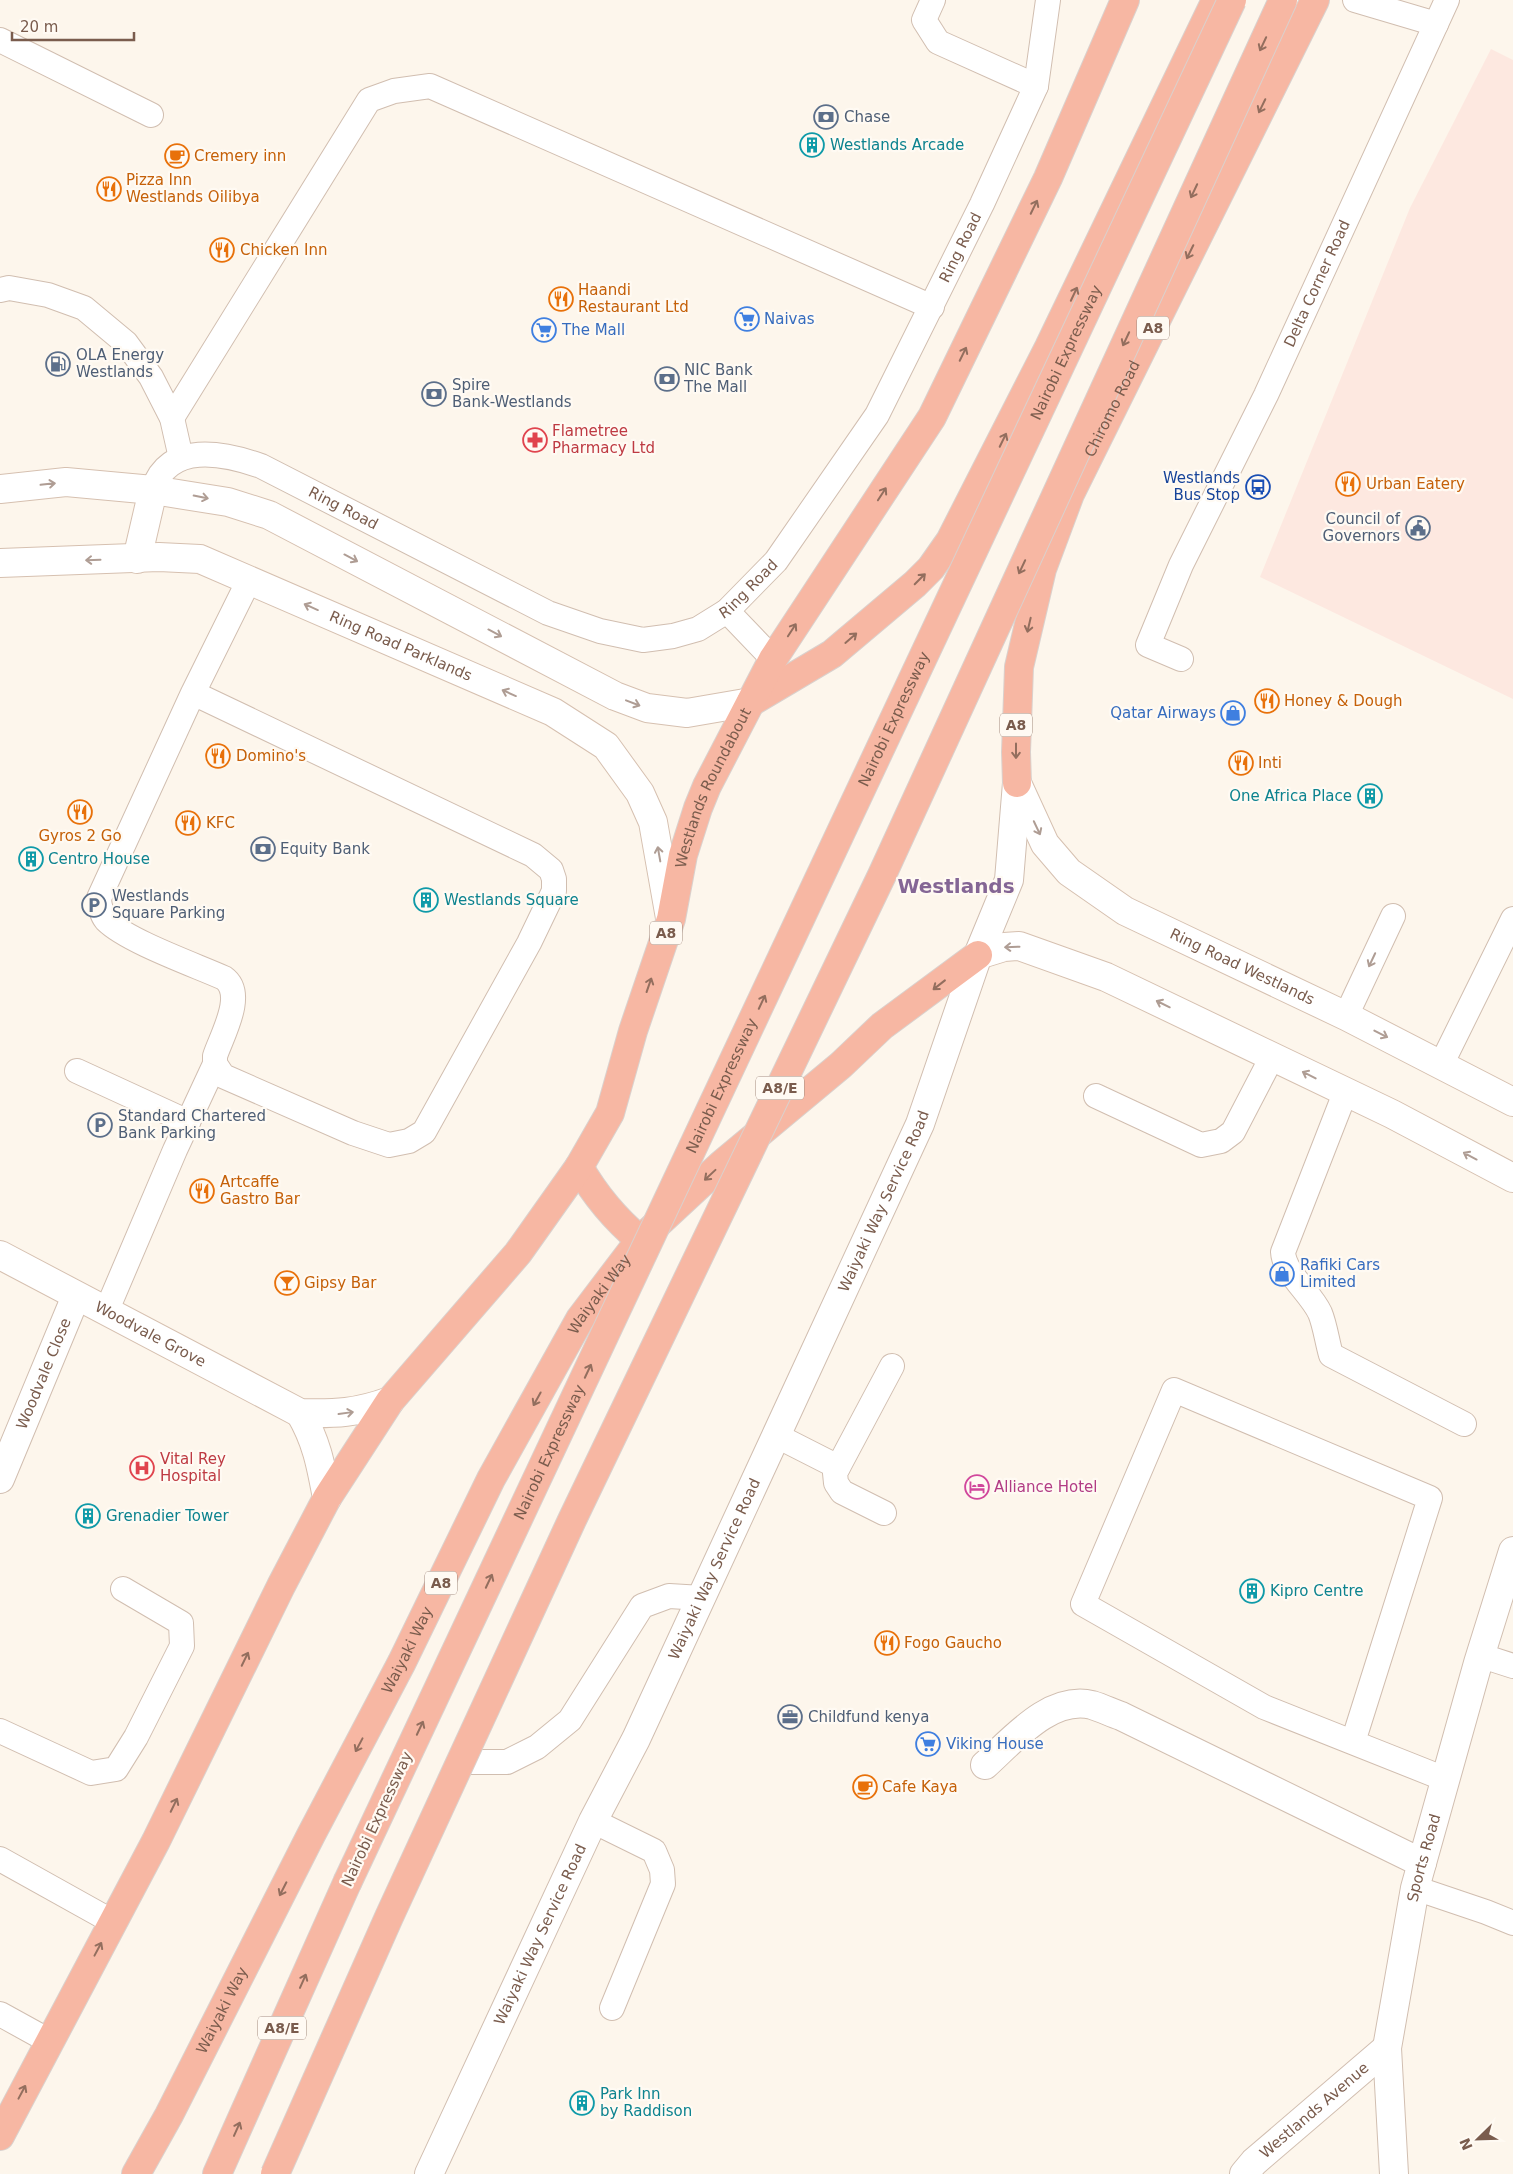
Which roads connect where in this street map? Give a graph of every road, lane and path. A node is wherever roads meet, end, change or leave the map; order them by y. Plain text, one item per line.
1 (932, 0) edge
2 (1048, 0) edge
3 (1125, 0) edge
4 (1216, 0) edge
5 (1232, 0) edge
6 (1283, 0) edge
7 (1315, 0) edge
8 (1355, 0) edge
9 (1447, 0) edge
10 (1436, 24) junction
11 (0, 40) edge
12 (1036, 86) junction
13 (151, 115) dead end
14 (0, 290) edge
15 (932, 308) junction
16 (172, 418) junction
17 (181, 458) junction
18 (0, 489) edge
19 (153, 490) junction
20 (137, 559) junction
21 (0, 562) edge
22 (249, 580) junction
23 (727, 611) junction
24 (773, 659) junction
25 (1181, 659) dead end
26 (193, 693) junction
27 (751, 702) junction
28 (1017, 784) junction
29 (1393, 916) dead end
30 (1513, 919) edge
31 (670, 920) junction
32 (978, 955) junction
33 (1346, 1016) junction
34 (1272, 1057) junction
35 (215, 1064) junction
36 (1442, 1064) junction
37 (77, 1071) dead end
38 (1344, 1093) junction
39 (1096, 1096) dead end
40 (1513, 1102) edge
41 (188, 1122) junction
42 (579, 1167) junction
43 (1513, 1178) edge
44 (640, 1240) junction
45 (0, 1255) edge
46 (76, 1296) junction
47 (106, 1312) junction
48 (892, 1366) dead end
49 (390, 1401) junction
50 (300, 1413) junction
51 (1464, 1424) dead end
52 (777, 1436) junction
53 (838, 1467) junction
54 (0, 1479) edge
55 (327, 1498) junction
56 (884, 1513) dead end
57 (1513, 1551) edge
58 (123, 1589) dead end
59 (702, 1598) junction
60 (1482, 1656) junction
61 (1513, 1666) edge
62 (0, 1731) edge
63 (1353, 1742) junction
64 (460, 1762) junction
65 (985, 1765) dead end
66 (1445, 1779) junction
67 (593, 1820) junction
68 (0, 1859) edge
69 (1418, 1876) junction
70 (113, 1922) junction
71 (1513, 1924) edge
72 (612, 2008) dead end
73 (0, 2014) edge
74 (50, 2042) junction
75 (1387, 2048) junction
76 (0, 2136) edge
77 (136, 2174) edge
78 (217, 2174) edge
79 (275, 2174) edge
80 (429, 2174) edge
81 (1244, 2174) edge
82 (1394, 2174) edge

1 - 12 lane
2 - 12 lane, Ring Road
24 -> 3 highway
27 -> 4 highway, Westlands Roundabout
78 -> 5 highway, Nairobi Expressway / A8/E, bridge
6 -> 64 highway, A8/E, bridge
7 -> 28 highway, Chiromo Road / A8
8 - 10 lane
9 - 10 lane, Delta Corner Road
10 - 25 lane, Delta Corner Road
11 - 13 lane
12 - 15 lane, Ring Road
14 - 16 lane
15 - 16 lane
15 - 23 lane, Ring Road
16 - 17 lane
17 - 19 lane, Ring Road
17 - 23 lane, Ring Road
18 -> 19 street
19 - 20 street
19 -> 27 street
20 -> 21 street, Ring Road Parklands
20 - 22 street, Ring Road Parklands
22 - 26 lane
31 -> 22 street, Ring Road Parklands
23 - 24 lane
24 - 27 highway
26 - 35 lane
26 - 35 lane
27 - 31 highway, Westlands Roundabout / A8
28 - 32 street, A8
28 -> 33 street, Ring Road Westlands
29 -> 33 lane
30 - 36 lane
42 -> 31 highway, Westlands Roundabout / A8
34 -> 32 street
32 -> 44 highway, Waiyaki Way / A8
32 - 52 street, Waiyaki Way Service Road
33 -> 36 street, Ring Road Westlands
38 -> 34 street
34 - 39 lane
35 - 41 lane
36 - 40 street, Ring Road Westlands
37 - 41 lane
43 -> 38 street
38 - 51 lane
41 - 47 lane
42 - 44 highway
42 - 49 highway, A8
44 -> 77 highway, Waiyaki Way / A8
45 - 46 street, Woodvale Grove
46 - 47 street, Woodvale Grove
46 - 54 street, Woodvale Close
47 - 50 street, Woodvale Grove
48 - 53 lane
50 -> 49 street, Woodvale Grove
49 - 55 highway, A8
50 - 55 street
52 - 53 lane
52 - 59 street, Waiyaki Way Service Road
53 - 56 lane
70 -> 55 highway, A8
57 - 60 street, Sports Road
58 - 62 lane
59 - 64 lane
59 - 67 street, Waiyaki Way Service Road
60 - 61 lane
60 - 66 street, Sports Road
63 - 63 lane
63 - 66 lane
64 - 79 highway, A8/E, bridge
65 - 69 street
66 - 69 street, Sports Road
67 - 72 lane
67 - 80 street, Waiyaki Way Service Road
68 - 70 lane
69 - 71 lane
69 - 75 street, Sports Road
74 -> 70 highway, A8
73 - 74 lane
76 -> 74 highway, A8
75 - 81 street, Westlands Avenue
75 - 82 street, Sports Road

